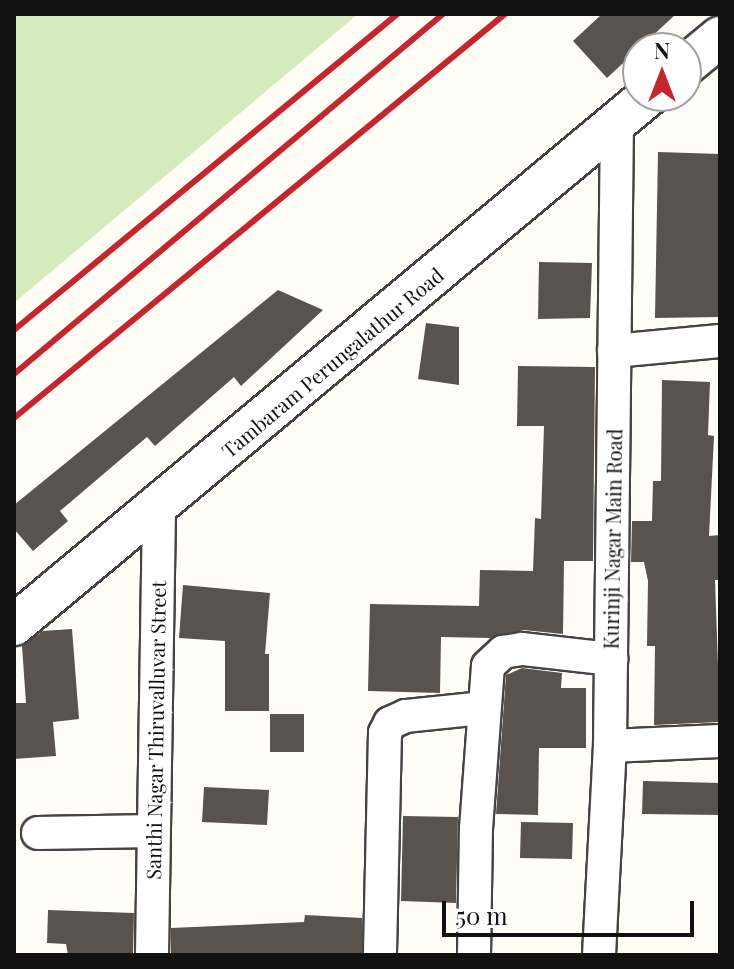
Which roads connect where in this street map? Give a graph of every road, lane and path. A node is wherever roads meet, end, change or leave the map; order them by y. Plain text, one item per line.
1 (720, 37) edge
2 (702, 52) edge
3 (629, 112) edge
4 (617, 122) junction
5 (720, 341) edge
6 (614, 351) junction
7 (159, 506) junction
8 (14, 625) edge
9 (611, 659) junction
10 (483, 708) junction
11 (720, 741) edge
12 (610, 746) junction
13 (154, 831) junction
14 (38, 833) dead end
15 (380, 953) dead end
16 (152, 955) edge
17 (474, 955) edge
18 (599, 955) edge

1 - 2 street
3 - 4 street, Tambaram Perungalathur Road
4 - 6 street, Kurinji Nagar Main Road
4 - 7 street, Tambaram Perungalathur Road
5 - 6 street
6 - 9 street, Kurinji Nagar Main Road
7 - 8 street, Tambaram Perungalathur Road
7 - 13 street, Santhi Nagar Thiruvalluvar Street
9 - 10 street
9 - 12 street, Kurinji Nagar Main Road
10 - 15 street
10 - 17 street
11 - 12 street
12 - 18 street, Kurinji Nagar Main Road
13 - 14 street
13 - 16 street, Santhi Nagar Thiruvalluvar Street

